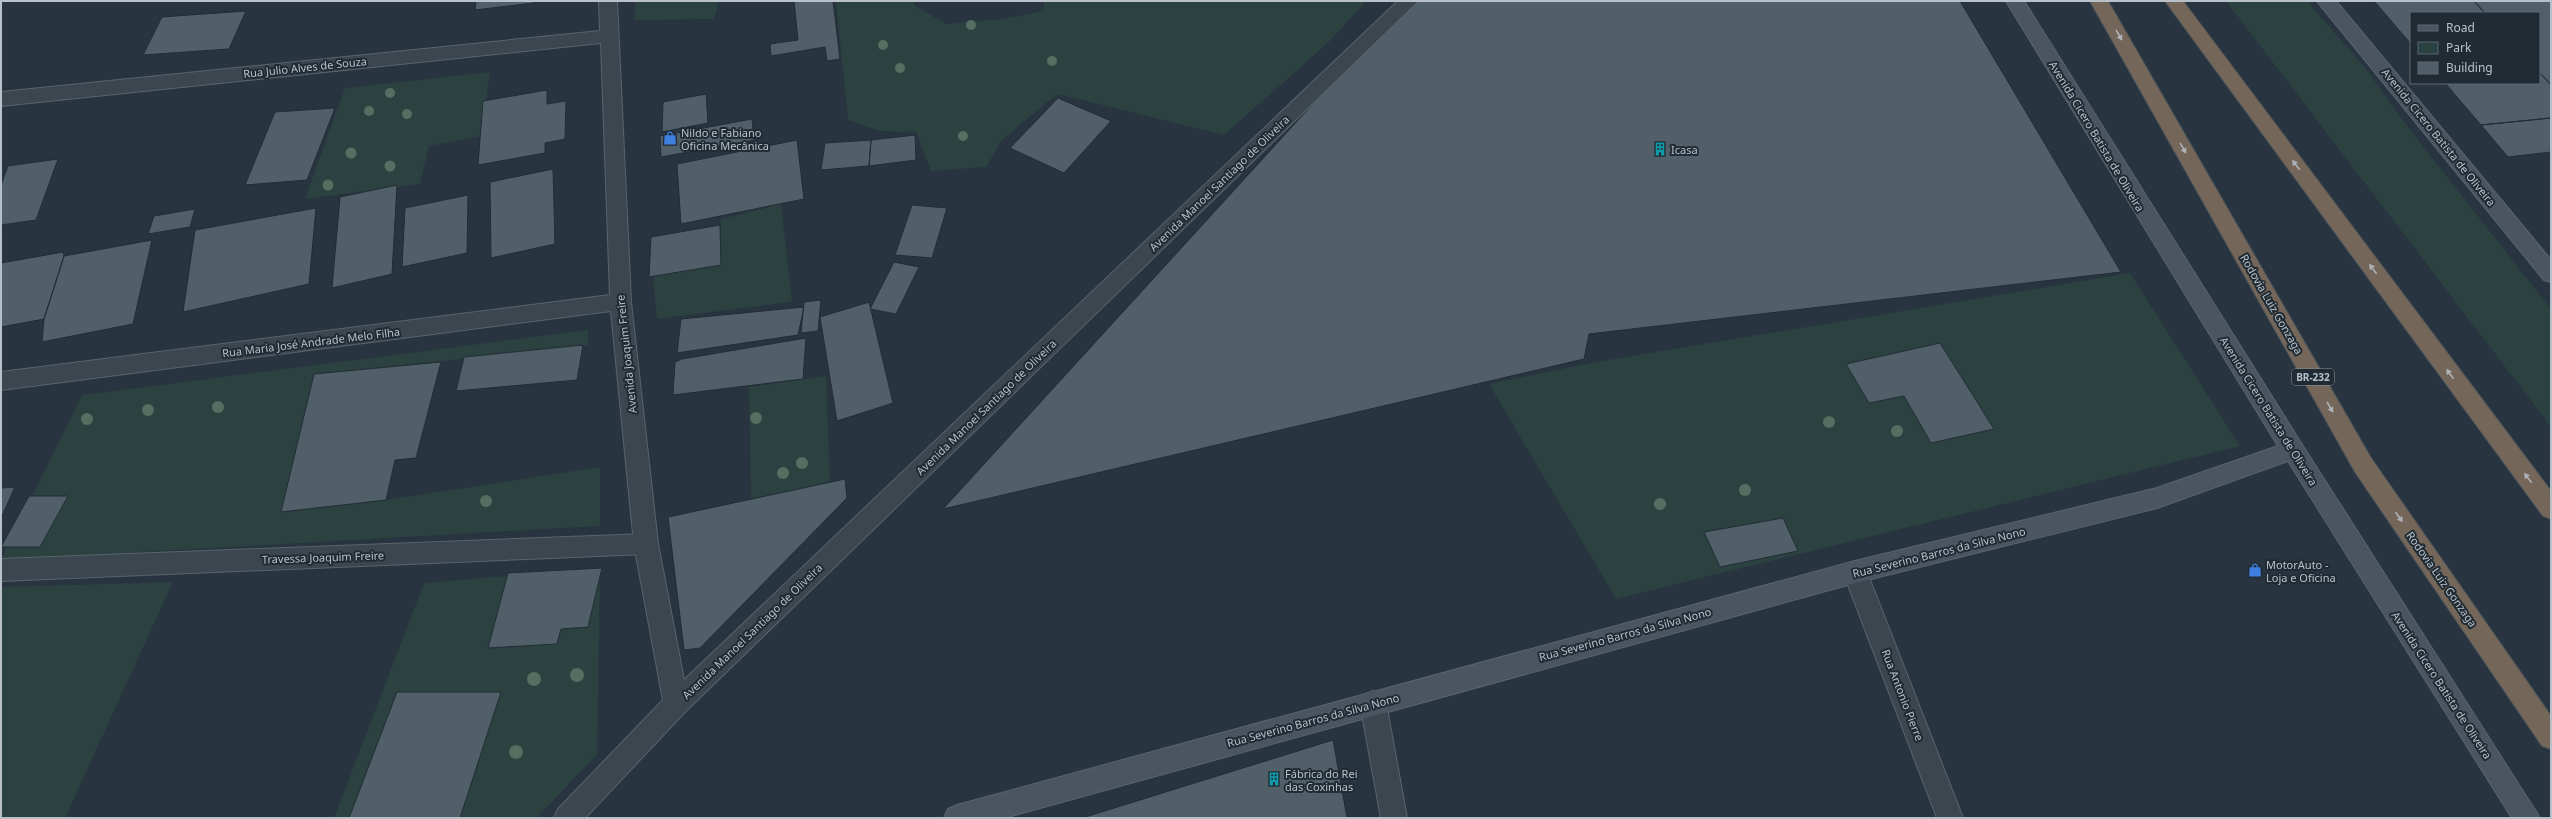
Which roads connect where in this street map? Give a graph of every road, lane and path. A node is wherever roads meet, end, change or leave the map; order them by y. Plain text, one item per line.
1 (608, 1) edge
2 (1409, 1) edge
3 (2015, 1) edge
4 (2099, 1) edge
5 (2174, 1) edge
6 (2326, 1) edge
7 (608, 36) junction
8 (1, 99) edge
9 (2551, 274) edge
10 (620, 302) junction
11 (1, 382) edge
12 (2293, 450) junction
13 (2551, 509) edge
14 (646, 544) junction
15 (1, 570) edge
16 (1855, 572) junction
17 (1373, 703) junction
18 (676, 704) junction
19 (2551, 737) edge
20 (567, 818) edge
21 (957, 818) edge
22 (1394, 818) edge
23 (1950, 818) edge
24 (2528, 818) edge

1 - 7 street, Avenida Joaquim Freire
2 - 18 street, Avenida Manoel Santiago de Oliveira
3 - 12 main road, Avenida Cicero Batista de Oliveira
4 -> 19 highway, Rodovia Luiz Gonzaga / BR-232
13 -> 5 highway
6 - 9 main road, Avenida Cicero Batista de Oliveira
7 - 8 street, Rua Julio Alves de Souza
7 - 10 street, Avenida Joaquim Freire
10 - 11 street, Rua Maria José Andrade Melo Filha
10 - 14 street, Avenida Joaquim Freire
12 - 16 main road, Rua Severino Barros da Silva Nono
12 - 24 main road, Avenida Cicero Batista de Oliveira
14 - 15 street, Travessa Joaquim Freire
14 - 18 street, Avenida Joaquim Freire
16 - 17 main road, Rua Severino Barros da Silva Nono
16 - 23 street, Rua Antonio Pierre
17 - 21 main road, Rua Severino Barros da Silva Nono
17 - 22 street
18 - 20 street, Avenida Manoel Santiago de Oliveira

